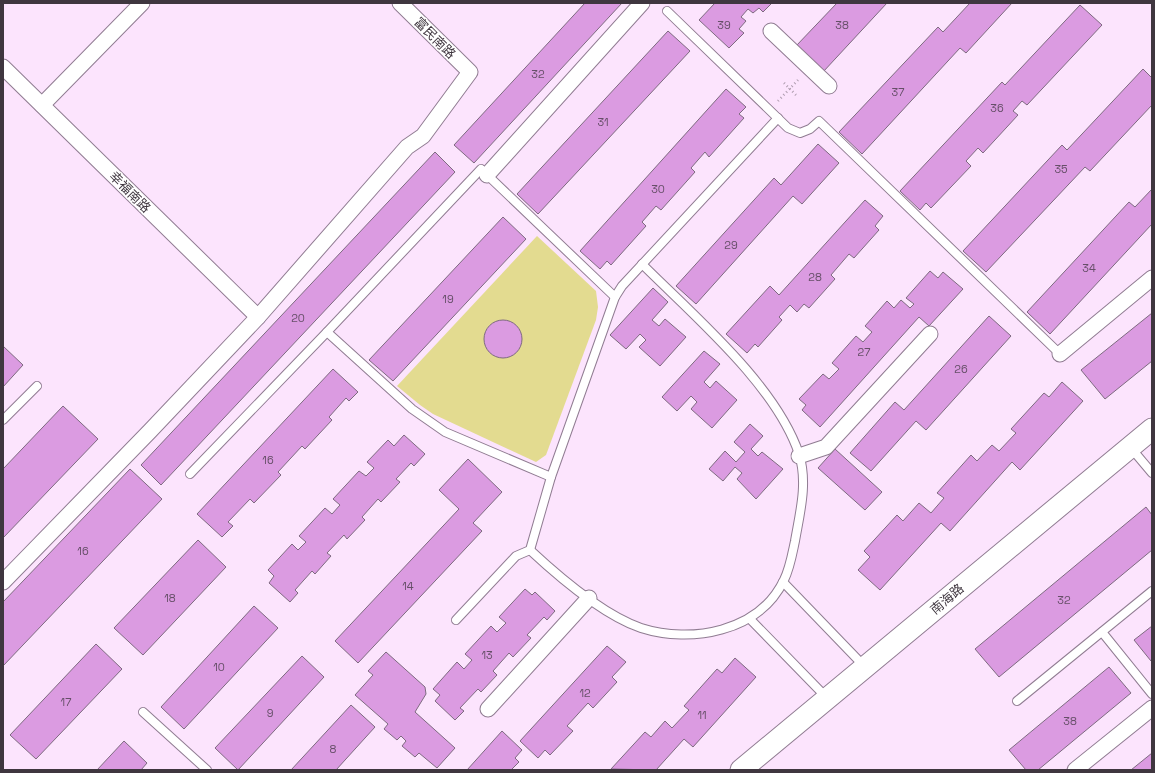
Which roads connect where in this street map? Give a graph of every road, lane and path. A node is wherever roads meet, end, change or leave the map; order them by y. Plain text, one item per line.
1 (142, 3) edge
2 (400, 3) edge
3 (642, 3) edge
4 (667, 11) dead end
5 (772, 31) dead end
6 (3, 66) edge
7 (810, 67) junction
8 (784, 83) dead end
9 (829, 86) dead end
10 (790, 89) junction
11 (796, 95) dead end
12 (42, 105) junction
13 (770, 110) junction
14 (778, 118) junction
15 (486, 175) junction
16 (642, 264) junction
17 (1152, 278) edge
18 (615, 297) junction
19 (258, 317) junction
20 (327, 332) junction
21 (930, 334) dead end
22 (1060, 354) joint
23 (37, 386) dead end
24 (3, 420) edge
25 (1152, 428) edge
26 (1130, 447) junction
27 (799, 456) junction
28 (1152, 473) edge
29 (190, 474) dead end
30 (551, 477) junction
31 (530, 550) junction
32 (3, 582) edge
33 (783, 582) junction
34 (1152, 591) edge
35 (589, 598) junction
36 (750, 619) junction
37 (456, 620) dead end
38 (1102, 632) junction
39 (865, 667) junction
40 (1152, 694) edge
41 (827, 698) junction
42 (1017, 701) dead end
43 (1152, 708) edge
44 (488, 709) dead end
45 (143, 712) dead end
46 (207, 770) edge
47 (741, 770) edge
48 (1075, 770) edge

1 - 12 street
2 - 19 street, 富民南路
3 - 15 street
4 - 13 lane
5 - 7 street
6 - 12 street, 幸福南路
7 - 9 street
7 - 10 path
8 - 10 path
10 - 11 path
10 - 13 path
12 - 19 street, 幸福南路
13 - 14 lane
14 - 16 lane
14 - 22 lane
15 - 18 lane
15 - 20 lane
16 - 18 lane
16 - 27 lane
17 - 22 street
18 - 30 lane
19 - 32 street
20 - 29 lane
20 - 30 lane
21 - 27 street
23 - 24 lane
25 - 26 street, 南海路
26 - 28 lane
26 - 39 street, 南海路
27 - 33 lane
30 - 31 lane
31 - 35 lane
31 - 37 lane
33 - 36 lane
33 - 39 lane
34 - 38 lane
35 - 36 lane
35 - 44 street
36 - 41 lane
38 - 40 lane
38 - 42 lane
39 - 41 street, 南海路
41 - 47 street, 南海路
43 - 48 street
45 - 46 lane

